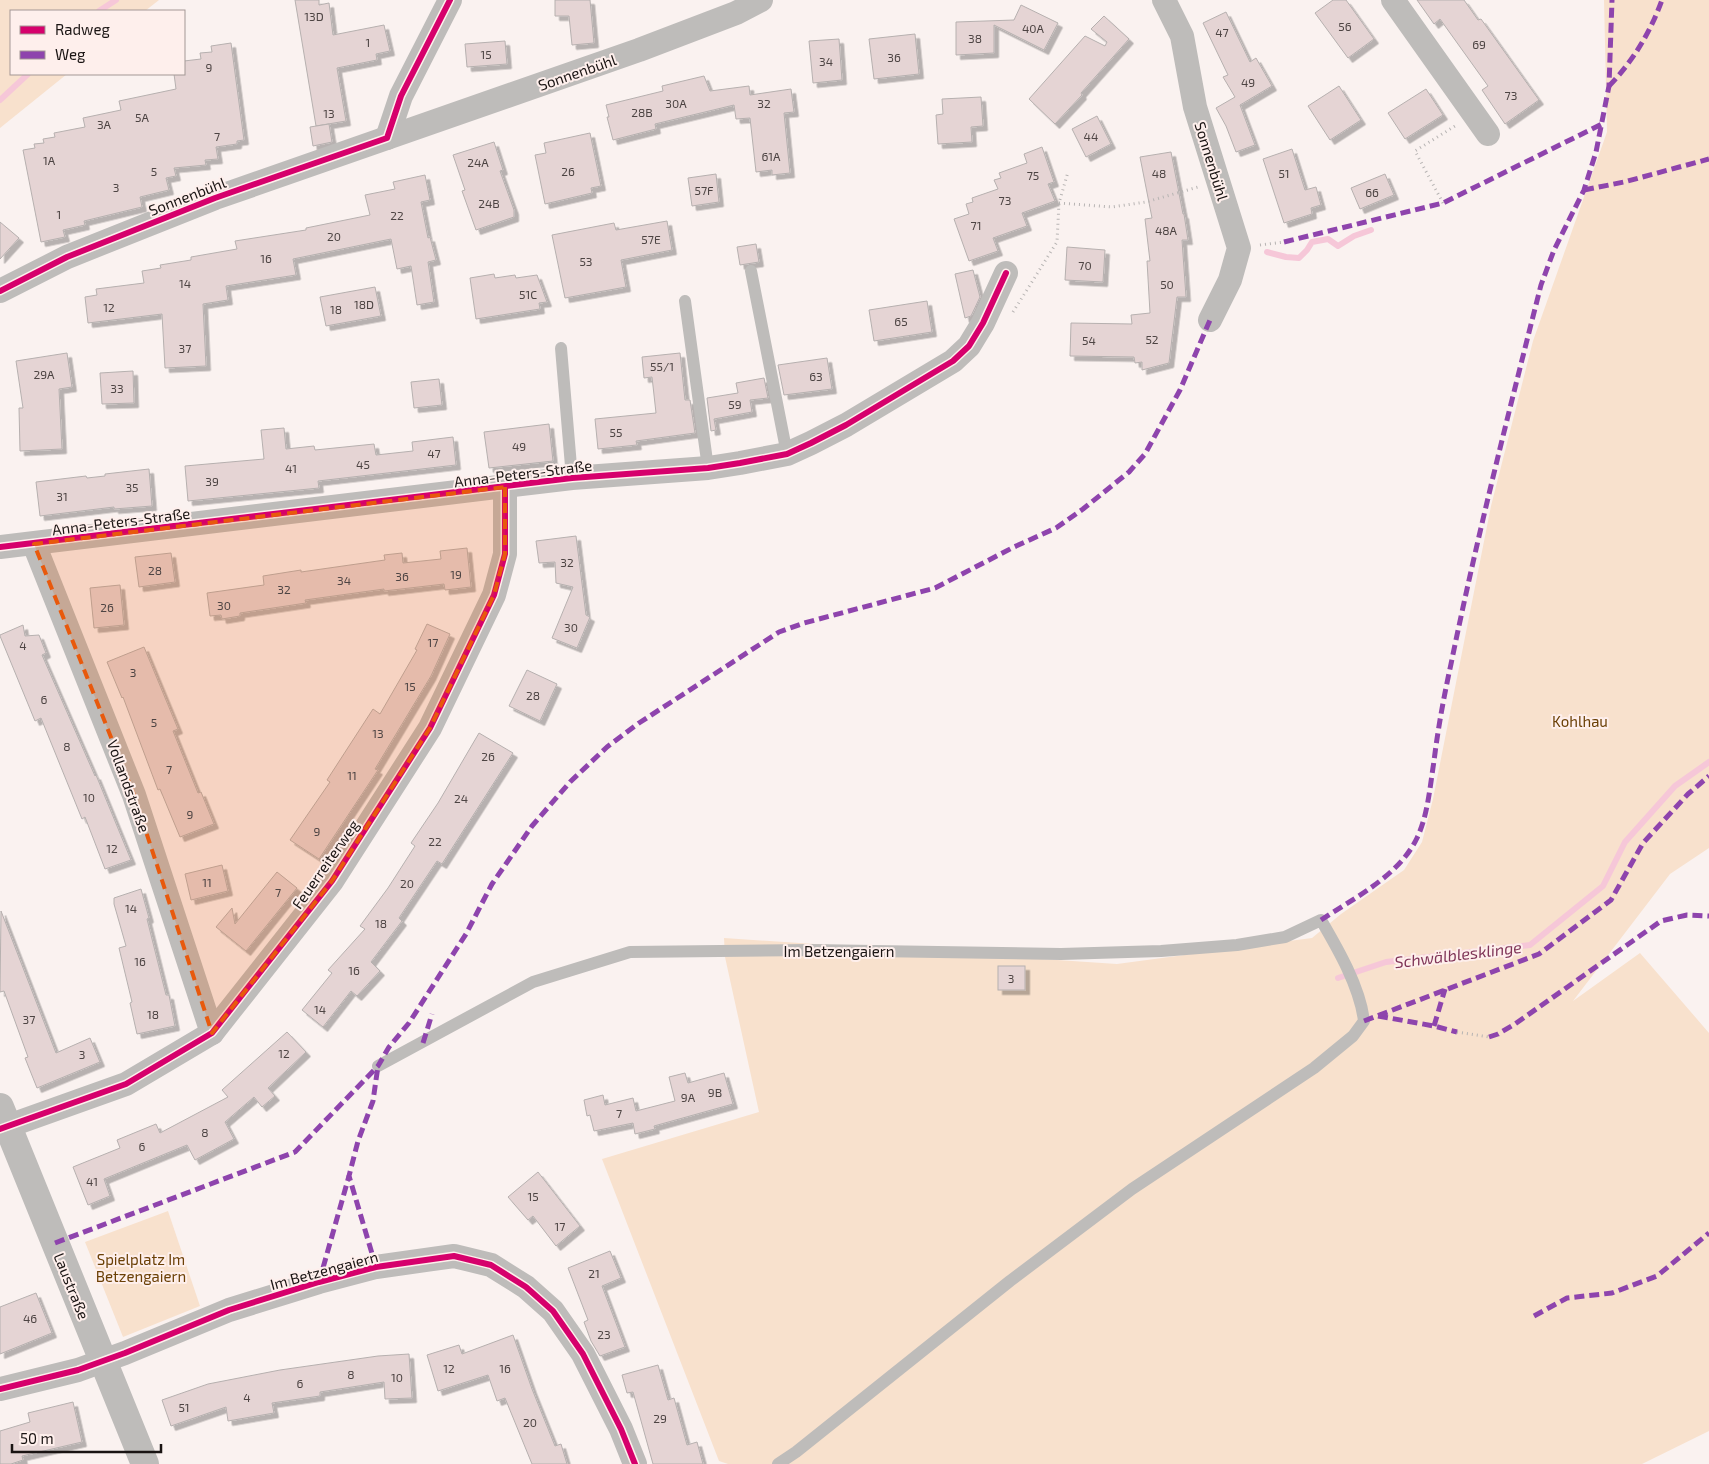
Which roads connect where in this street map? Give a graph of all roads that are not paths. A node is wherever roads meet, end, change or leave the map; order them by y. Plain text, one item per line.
1 (450, 0) edge
2 (761, 0) edge
3 (1164, 0) edge
4 (1394, 0) edge
5 (1488, 134) dead end
6 (387, 138) junction
7 (751, 271) dead end
8 (1006, 273) dead end
9 (0, 290) edge
10 (685, 301) dead end
11 (1210, 320) dead end
12 (561, 348) dead end
13 (787, 454) junction
14 (708, 468) junction
15 (572, 478) junction
16 (505, 488) junction
17 (34, 544) junction
18 (0, 547) edge
19 (212, 1033) junction
20 (378, 1066) dead end
21 (3, 1121) edge
22 (102, 1361) junction
23 (0, 1389) edge
24 (145, 1464) edge
25 (635, 1464) edge
26 (778, 1464) edge

1 - 6 street
2 - 6 street, Sonnenbühl
3 - 11 street, Sonnenbühl
4 - 5 street
6 - 9 street, Sonnenbühl
7 - 13 lane
8 - 13 street, Anna-Peters-Straße
10 - 14 lane
12 - 15 lane
13 - 14 street, Anna-Peters-Straße
14 - 15 street, Anna-Peters-Straße
15 - 16 street, Anna-Peters-Straße
16 - 17 street, Anna-Peters-Straße
16 - 19 street, Feuerreiterweg
17 - 18 street, Anna-Peters-Straße
17 - 19 street, Vollandstraße
19 - 21 street, Feuerreiterweg
20 - 26 lane, Im Betzengaiern
21 - 22 street, Laustraße
22 - 23 street, Im Betzengaiern
22 - 24 street, Laustraße
22 - 25 street, Im Betzengaiern

